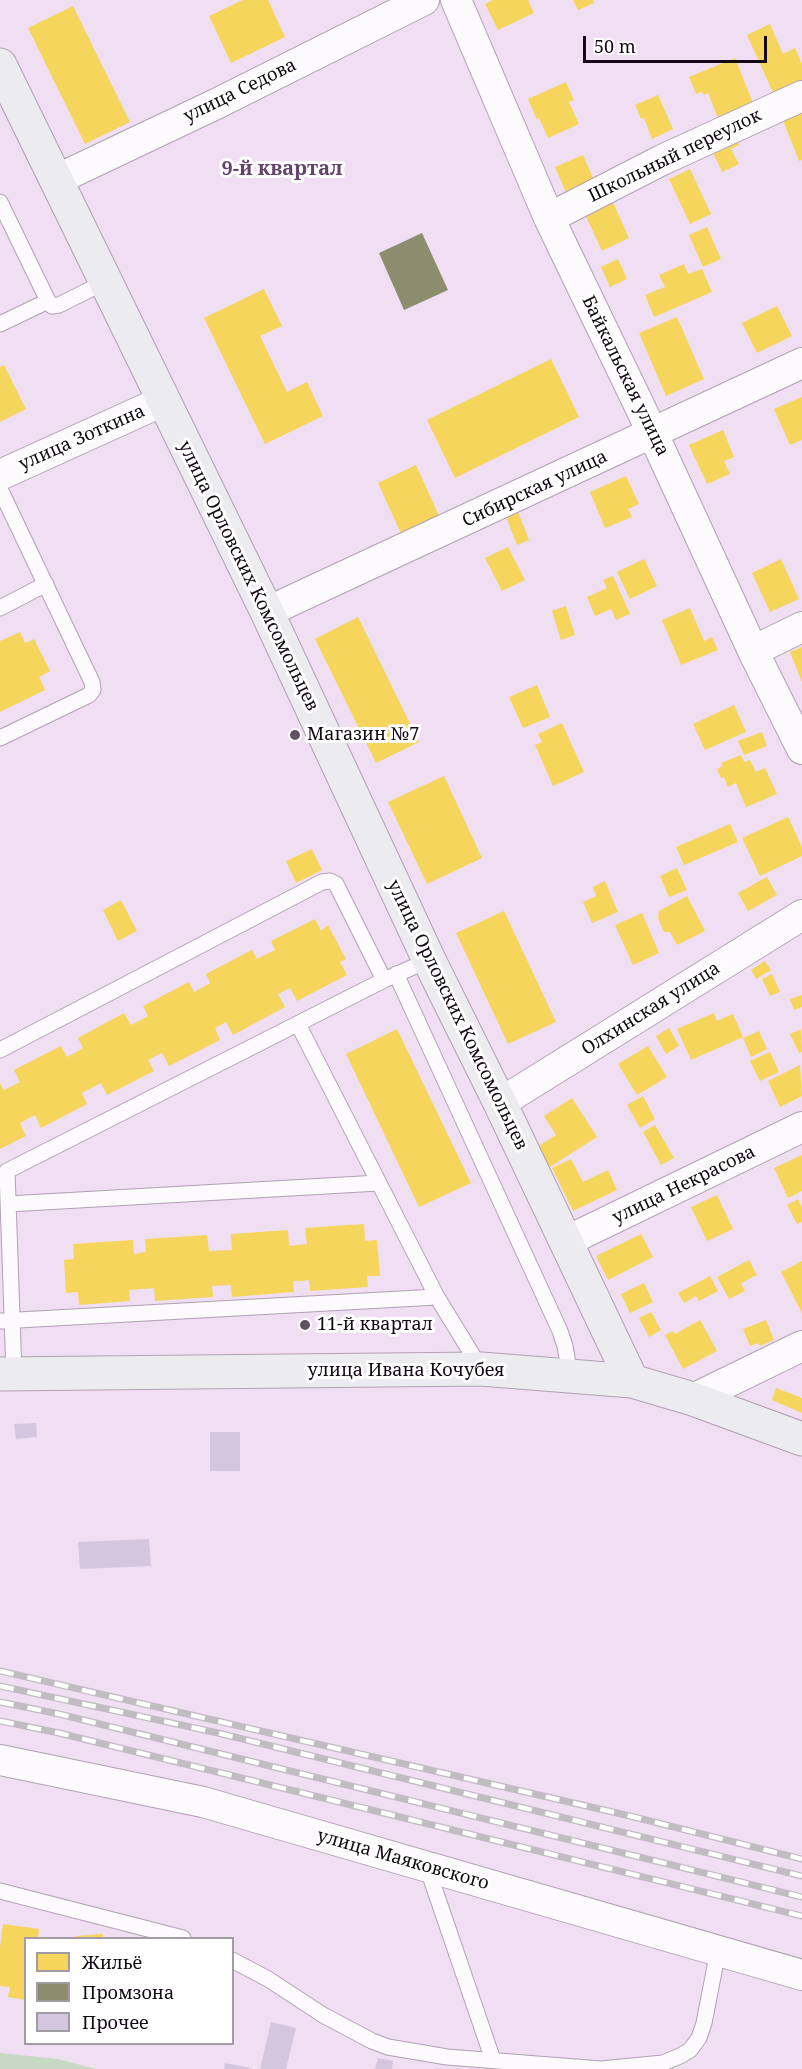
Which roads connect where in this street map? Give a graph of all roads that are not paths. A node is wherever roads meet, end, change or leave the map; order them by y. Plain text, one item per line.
1 (424, 0) edge
2 (456, 0) edge
3 (0, 65) edge
4 (802, 96) edge
5 (56, 180) junction
6 (0, 202) edge
7 (549, 218) junction
8 (5, 224) edge
9 (105, 282) junction
10 (48, 301) junction
11 (0, 324) edge
12 (802, 363) edge
13 (163, 401) junction
14 (653, 434) junction
15 (0, 475) edge
16 (0, 489) edge
17 (46, 585) junction
18 (0, 608) edge
19 (267, 612) junction
20 (802, 627) edge
21 (753, 651) junction
22 (0, 738) edge
23 (802, 749) edge
24 (802, 915) edge
25 (429, 960) junction
26 (390, 977) junction
27 (297, 1024) junction
28 (0, 1050) edge
29 (500, 1103) junction
30 (802, 1127) edge
31 (4, 1172) edge
32 (379, 1183) junction
33 (8, 1204) junction
34 (565, 1242) junction
35 (437, 1297) junction
36 (6, 1321) edge
37 (802, 1346) edge
38 (481, 1369) junction
39 (7, 1374) edge
40 (570, 1376) junction
41 (632, 1381) junction
42 (693, 1399) junction
43 (802, 1439) edge
44 (0, 1760) edge
45 (427, 1867) junction
46 (0, 1891) edge
47 (179, 1937) edge
48 (718, 1951) junction
49 (234, 1961) edge
50 (802, 1975) edge
51 (493, 2060) junction

1 - 5 street, улица Седова
2 - 7 street, Байкальская улица
3 - 5 street, улица Орловских Комсомольцев
4 - 7 street, Школьный переулок
5 - 9 street, улица Орловских Комсомольцев
6 - 8 lane
7 - 14 street, Байкальская улица
8 - 10 lane
9 - 10 lane
9 - 13 street, улица Орловских Комсомольцев
10 - 11 lane
12 - 14 street, Сибирская улица
13 - 15 street, улица Зоткина
13 - 19 street, улица Орловских Комсомольцев
14 - 19 street, Сибирская улица
14 - 21 street, Байкальская улица
16 - 17 lane
17 - 18 lane
17 - 22 lane
19 - 25 street, улица Орловских Комсомольцев
20 - 21 street
21 - 23 street, Байкальская улица
24 - 29 street, Олхинская улица
25 - 26 lane
25 - 29 street, улица Орловских Комсомольцев
26 - 27 lane
26 - 28 lane
26 - 40 lane
27 - 31 lane
27 - 32 lane
29 - 34 street, улица Орловских Комсомольцев
30 - 34 street, улица Некрасова
31 - 33 lane
32 - 33 lane
32 - 35 lane
33 - 36 lane
34 - 41 street, улица Орловских Комсомольцев
35 - 36 lane
35 - 38 lane
36 - 39 lane
37 - 42 street
38 - 39 street, улица Ивана Кочубея
38 - 40 street, улица Ивана Кочубея
40 - 41 street, улица Ивана Кочубея
41 - 42 street, улица Ивана Кочубея
42 - 43 street, улица Ивана Кочубея
44 - 45 street, улица Маяковского
45 - 48 street, улица Маяковского
45 - 51 lane
46 - 47 lane
48 - 50 street, улица Маяковского
48 - 51 lane
49 - 51 lane

